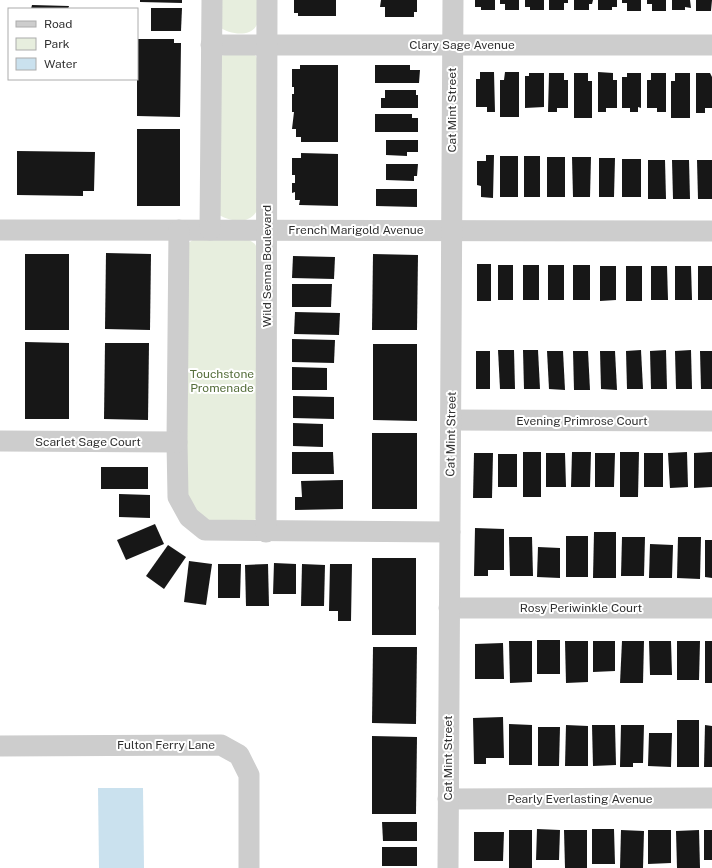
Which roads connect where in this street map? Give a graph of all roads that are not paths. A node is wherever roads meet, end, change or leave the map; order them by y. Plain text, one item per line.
1 (212, 0) edge
2 (267, 0) edge
3 (453, 0) edge
4 (211, 44) junction
5 (267, 44) junction
6 (453, 44) junction
7 (712, 44) edge
8 (0, 230) edge
9 (179, 230) junction
10 (210, 230) junction
11 (267, 230) junction
12 (452, 231) junction
13 (712, 231) edge
14 (452, 420) junction
15 (712, 421) edge
16 (0, 441) edge
17 (177, 442) junction
18 (266, 532) junction
19 (450, 532) junction
20 (449, 608) junction
21 (712, 608) edge
22 (0, 746) edge
23 (712, 798) edge
24 (448, 799) junction
25 (249, 868) edge
26 (448, 868) edge

1 - 4 street
2 - 5 street, Wild Senna Boulevard
3 - 6 street, Cat Mint Street
4 - 5 street, Clary Sage Avenue
4 - 10 street
5 - 6 street, Clary Sage Avenue
5 - 11 street, Wild Senna Boulevard
6 - 7 street, Clary Sage Avenue
6 - 12 street, Cat Mint Street
8 - 9 street, French Marigold Avenue
9 - 10 street, French Marigold Avenue
9 - 17 street
10 - 11 street, French Marigold Avenue
11 - 12 street, French Marigold Avenue
11 - 18 street, Wild Senna Boulevard
12 - 13 street, French Marigold Avenue
12 - 14 street, Cat Mint Street
14 - 15 street, Evening Primrose Court
14 - 19 street, Cat Mint Street
16 - 17 street, Scarlet Sage Court
17 - 18 street
18 - 19 street
19 - 20 street, Cat Mint Street
20 - 21 street, Rosy Periwinkle Court
20 - 24 street, Cat Mint Street
22 - 25 street, Fulton Ferry Lane
23 - 24 street, Pearly Everlasting Avenue
24 - 26 street, Cat Mint Street

